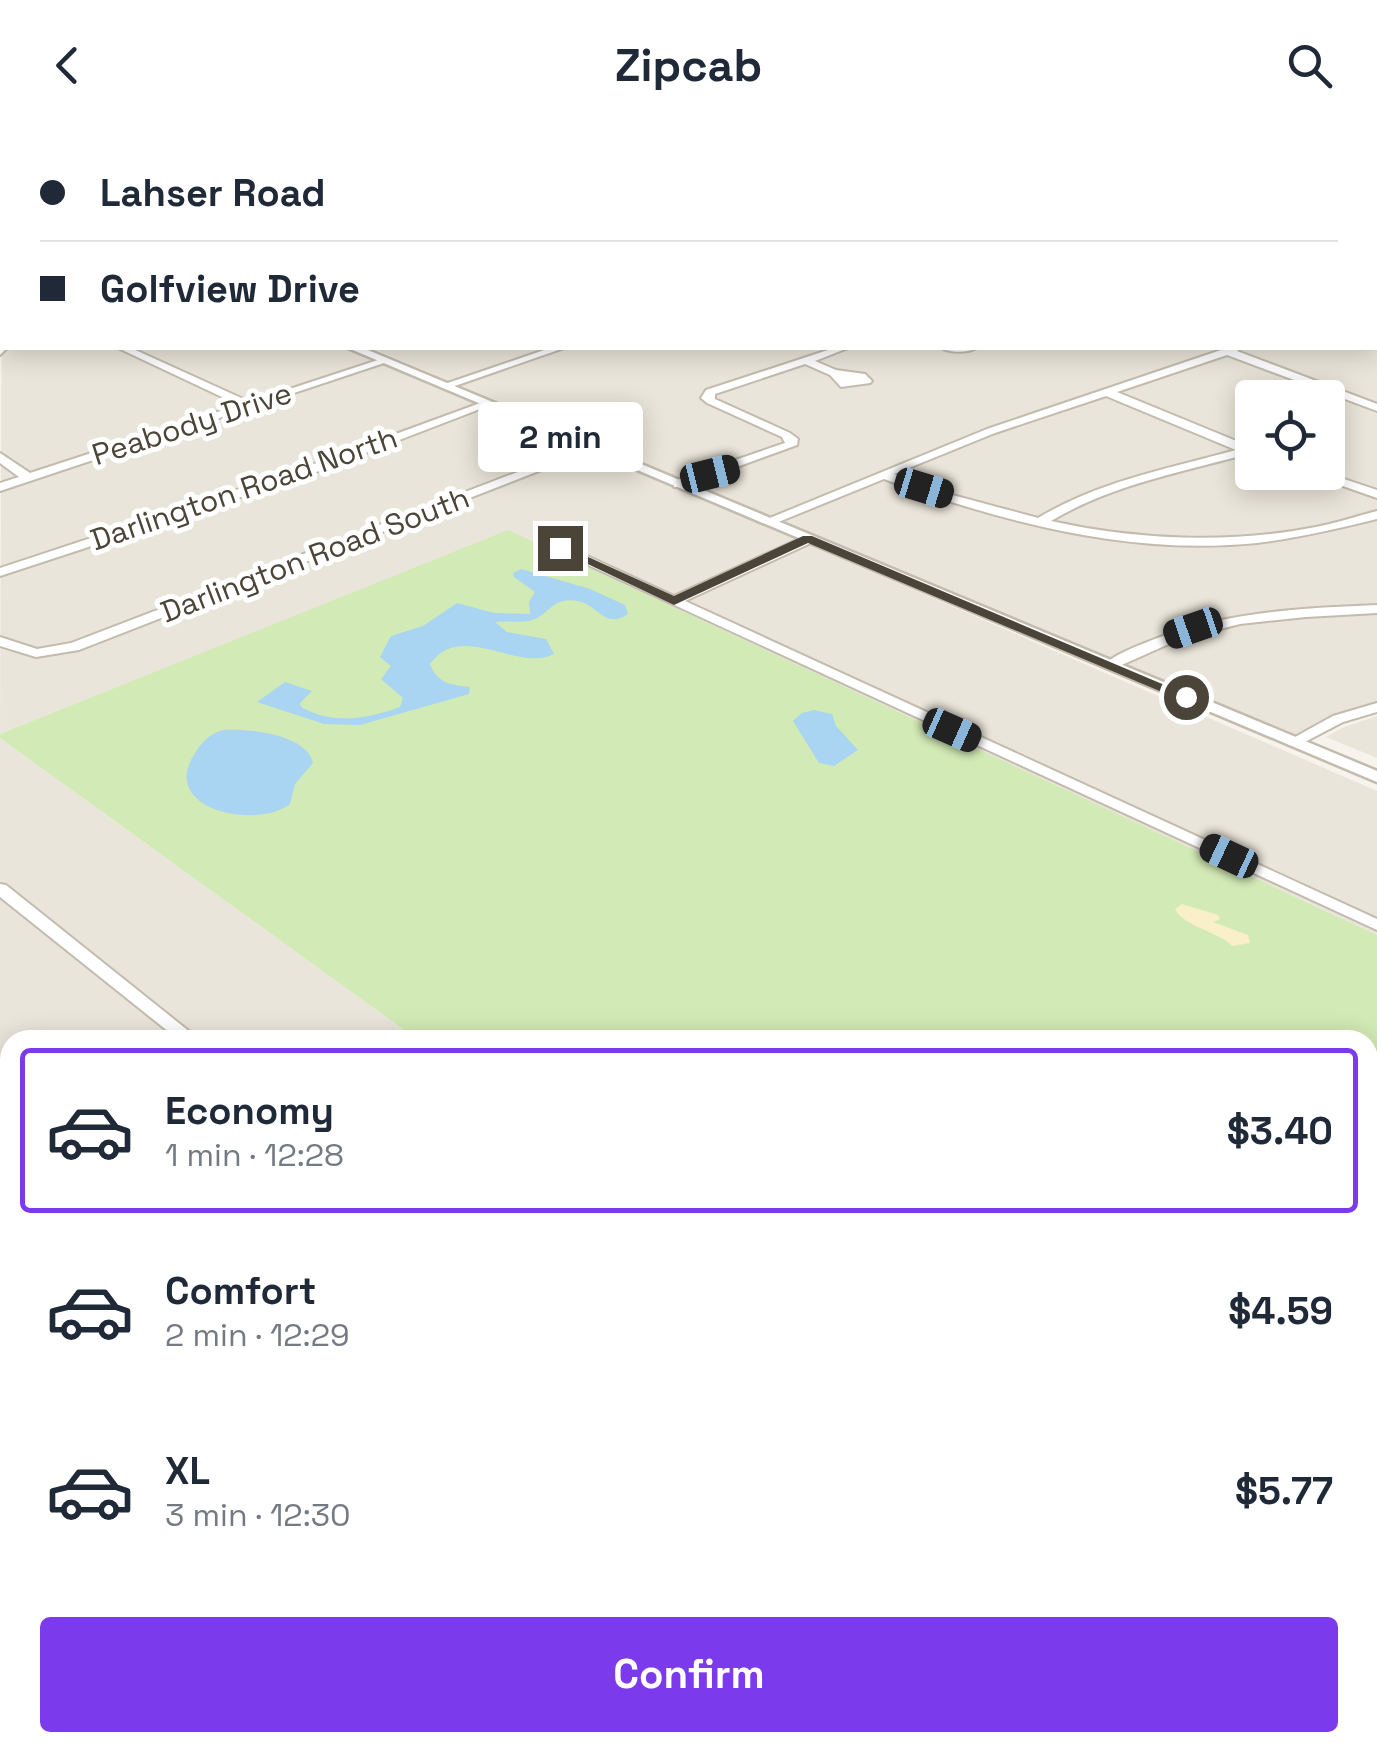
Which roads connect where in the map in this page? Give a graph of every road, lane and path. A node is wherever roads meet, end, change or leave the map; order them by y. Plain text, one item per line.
1 (127, 350) edge
2 (359, 350) edge
3 (553, 350) edge
4 (836, 350) edge
5 (1229, 350) edge
6 (1234, 350) edge
7 (804, 360) junction
8 (384, 361) junction
9 (834, 373) dead end
10 (445, 386) junction
11 (1107, 392) junction
12 (487, 404) junction
13 (248, 405) junction
14 (1377, 408) edge
15 (1235, 445) edge
16 (592, 448) junction
17 (1235, 455) edge
18 (0, 458) edge
19 (882, 474) junction
20 (28, 478) junction
21 (678, 484) junction
22 (1345, 484) edge
23 (0, 487) edge
24 (1377, 494) edge
25 (1377, 515) edge
26 (1042, 521) junction
27 (766, 522) junction
28 (808, 539) junction
29 (554, 546) dead end
30 (0, 572) edge
31 (674, 601) junction
32 (1377, 609) edge
33 (0, 641) edge
34 (1110, 665) junction
35 (1377, 707) edge
36 (1294, 742) junction
37 (1377, 777) edge
38 (0, 889) edge
39 (1377, 925) edge
40 (177, 1030) edge

1 - 13 street
2 - 8 street
3 - 10 street
4 - 7 street
5 - 11 street
6 - 14 street
7 - 9 street
7 - 21 street
8 - 10 street
8 - 13 street, Peabody Drive
10 - 12 street
11 - 15 street
11 - 19 street
12 - 16 street
12 - 30 street, Darlington Road North
13 - 20 street, Peabody Drive
16 - 21 street
16 - 33 street, Darlington Road South
17 - 26 street
18 - 20 street
19 - 26 street
19 - 27 street
20 - 23 street, Peabody Drive
21 - 27 street
22 - 24 street
25 - 26 street
27 - 28 street
28 - 31 street
28 - 34 street
29 - 31 street
31 - 39 street
32 - 34 street
34 - 36 street
35 - 36 street
36 - 37 street
38 - 40 street

